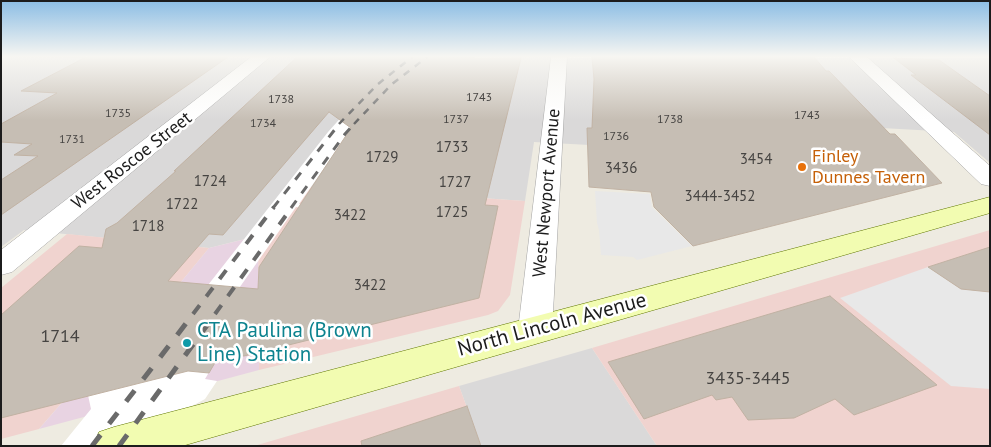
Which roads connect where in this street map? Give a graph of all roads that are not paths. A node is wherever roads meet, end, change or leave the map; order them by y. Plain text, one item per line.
1 (236, 78) edge
2 (557, 78) edge
3 (881, 78) edge
4 (990, 179) edge
5 (990, 205) edge
6 (1, 265) edge
7 (535, 330) junction
8 (114, 446) edge

1 - 6 street, West Roscoe Street
2 - 7 street, West Newport Avenue
3 - 4 street
5 - 7 main road, North Lincoln Avenue
7 - 8 main road, North Lincoln Avenue

